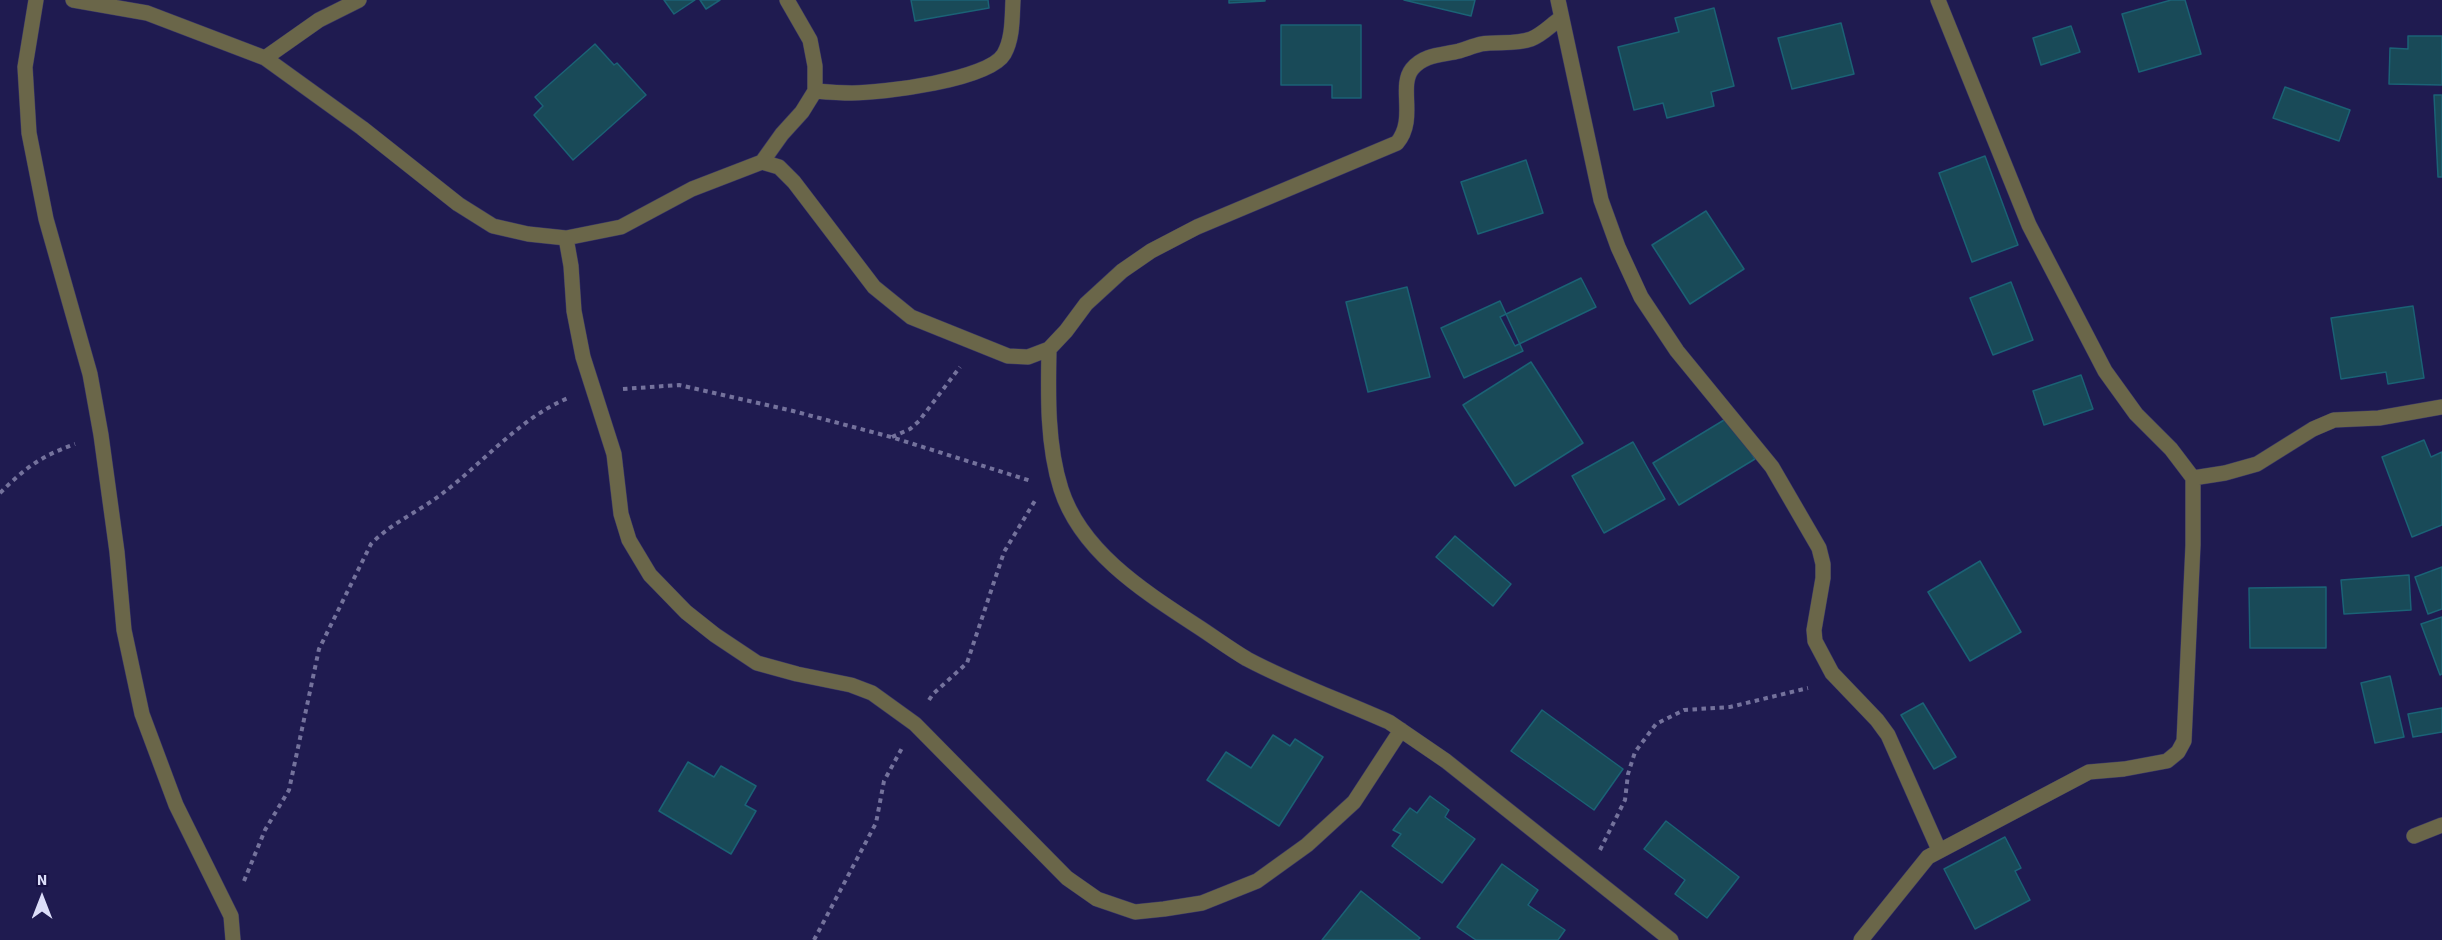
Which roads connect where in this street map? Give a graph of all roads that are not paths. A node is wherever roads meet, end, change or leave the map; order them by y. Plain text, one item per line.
1 (36, 0) edge
2 (73, 0) edge
3 (359, 0) edge
4 (787, 0) edge
5 (1013, 0) edge
6 (1558, 0) edge
7 (1938, 0) edge
8 (1561, 18) junction
9 (265, 58) junction
10 (815, 91) junction
11 (762, 162) junction
12 (566, 238) junction
13 (1049, 349) junction
14 (2442, 407) edge
15 (2193, 478) junction
16 (1401, 730) junction
17 (2442, 825) edge
18 (2414, 836) dead end
19 (1940, 850) junction
20 (233, 940) edge
21 (1671, 940) edge
22 (1861, 940) edge

1 - 20 street
2 - 9 street
3 - 9 street
4 - 10 street
5 - 10 street
6 - 8 street
7 - 15 street
8 - 13 street
8 - 19 street
9 - 12 street
10 - 11 street
11 - 12 street
11 - 13 street
12 - 16 street
13 - 16 street
14 - 15 street
15 - 19 street
16 - 21 street
17 - 18 street
19 - 22 street

